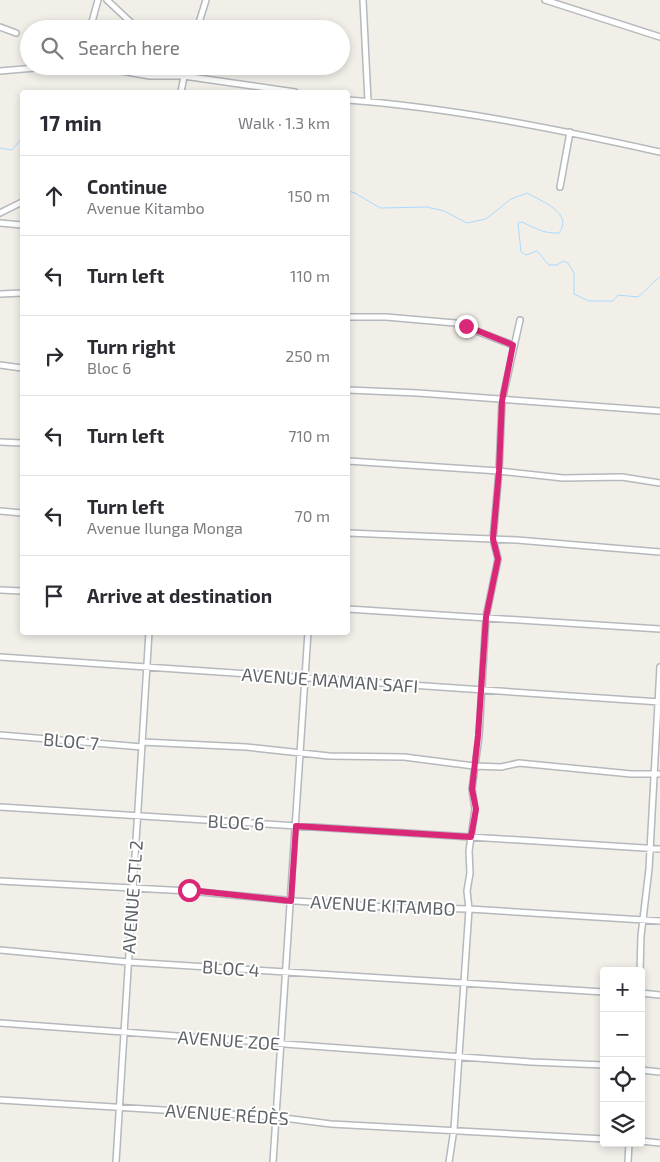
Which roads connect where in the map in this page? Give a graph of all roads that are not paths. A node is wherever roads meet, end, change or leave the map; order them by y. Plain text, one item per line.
1 (98, 0) edge
2 (107, 0) edge
3 (206, 0) edge
4 (363, 0) edge
5 (545, 0) edge
6 (92, 20) edge
7 (128, 20) edge
8 (200, 20) edge
9 (0, 27) edge
10 (16, 33) dead end
11 (660, 37) edge
12 (20, 69) edge
13 (0, 71) edge
14 (144, 75) edge
15 (184, 76) junction
16 (181, 90) edge
17 (281, 90) edge
18 (350, 100) edge
19 (368, 101) junction
20 (570, 132) junction
21 (660, 153) edge
22 (560, 187) dead end
23 (20, 203) edge
24 (0, 213) edge
25 (0, 223) edge
26 (20, 225) edge
27 (20, 293) edge
28 (0, 294) edge
29 (350, 317) edge
30 (520, 320) dead end
31 (513, 345) junction
32 (0, 365) edge
33 (20, 368) edge
34 (350, 390) edge
35 (502, 401) junction
36 (660, 411) edge
37 (0, 442) edge
38 (20, 443) edge
39 (350, 461) edge
40 (499, 471) junction
41 (660, 483) edge
42 (0, 511) edge
43 (20, 513) edge
44 (350, 533) edge
45 (493, 539) junction
46 (660, 552) edge
47 (0, 590) edge
48 (20, 591) edge
49 (350, 609) edge
50 (486, 617) junction
51 (660, 629) edge
52 (149, 635) edge
53 (308, 635) edge
54 (0, 657) edge
55 (146, 667) junction
56 (660, 668) edge
57 (305, 679) junction
58 (482, 690) junction
59 (659, 702) edge
60 (0, 735) edge
61 (142, 744) junction
62 (300, 752) junction
63 (474, 766) junction
64 (657, 775) edge
65 (0, 807) edge
66 (138, 816) junction
67 (296, 826) junction
68 (471, 837) junction
69 (650, 848) junction
70 (660, 849) edge
71 (0, 881) edge
72 (133, 890) junction
73 (291, 901) junction
74 (469, 909) junction
75 (643, 920) junction
76 (660, 921) edge
77 (0, 950) edge
78 (128, 962) junction
79 (640, 967) edge
80 (286, 972) junction
81 (463, 983) junction
82 (600, 992) edge
83 (645, 993) edge
84 (660, 995) edge
85 (0, 1022) edge
86 (124, 1032) junction
87 (281, 1044) junction
88 (457, 1056) junction
89 (600, 1065) edge
90 (645, 1070) edge
91 (660, 1072) edge
92 (0, 1100) edge
93 (120, 1107) junction
94 (276, 1116) junction
95 (454, 1129) junction
96 (600, 1138) edge
97 (645, 1141) edge
98 (660, 1143) edge
99 (629, 1147) edge
100 (116, 1162) edge
101 (273, 1162) edge
102 (449, 1162) edge
103 (628, 1162) edge

1 - 6 street
2 - 7 street
3 - 8 street
4 - 19 street
5 - 11 street
9 - 10 street
12 - 13 street
14 - 15 street
15 - 16 street
15 - 17 street
18 - 19 street
19 - 20 street
20 - 21 street
20 - 22 street
23 - 24 street
25 - 26 street
27 - 28 street
29 - 31 street
30 - 31 street
31 - 35 street
32 - 33 street
34 - 35 street
35 - 36 street
35 - 40 street
37 - 38 street
39 - 40 street
40 - 41 street
40 - 45 street
42 - 43 street
44 - 45 street
45 - 46 street
45 - 50 street
47 - 48 street
49 - 50 street
50 - 51 street
50 - 58 street
52 - 55 street, AVENUE STL 2
53 - 57 street
54 - 55 street, AVENUE MAMAN SAFI
55 - 57 street, AVENUE MAMAN SAFI
55 - 61 street, AVENUE STL 2
56 - 59 street
57 - 58 street, AVENUE MAMAN SAFI
57 - 62 street
58 - 59 street, AVENUE MAMAN SAFI
58 - 63 street
59 - 64 street
60 - 61 street, BLOC 7
61 - 62 street, BLOC 7
61 - 66 street, AVENUE STL 2
62 - 63 street, BLOC 7
62 - 67 street
63 - 64 street, BLOC 7
63 - 68 street
64 - 69 street
65 - 66 street, BLOC 6
66 - 67 street, BLOC 6
66 - 72 street, AVENUE STL 2
67 - 68 street, BLOC 6
67 - 73 street
68 - 69 street, BLOC 6
68 - 74 street
69 - 70 street, BLOC 6
69 - 75 street
71 - 72 street, AVENUE KITAMBO
72 - 73 street, AVENUE KITAMBO
72 - 78 street, AVENUE STL 2
73 - 74 street, AVENUE KITAMBO
73 - 80 street
74 - 75 street
74 - 81 street, AVENUE KITAMBO
75 - 76 street
75 - 79 street
77 - 78 street, BLOC 4
78 - 80 street, BLOC 4
78 - 86 street, AVENUE STL 2
80 - 81 street, BLOC 4
80 - 87 street
81 - 82 street, BLOC 4
81 - 88 street, AVENUE KITAMBO
83 - 84 street
85 - 86 street, AVENUE ZOE
86 - 87 street, AVENUE ZOE
86 - 93 street, AVENUE STL 2
87 - 88 street, AVENUE ZOE
87 - 94 street
88 - 89 street, AVENUE ZOE
88 - 95 street, AVENUE KITAMBO
90 - 91 street
92 - 93 street, AVENUE RÉDÈS
93 - 94 street, AVENUE RÉDÈS
93 - 100 street, AVENUE STL 2
94 - 95 street, AVENUE RÉDÈS
94 - 101 street
95 - 96 street, AVENUE RÉDÈS
95 - 102 street, AVENUE KITAMBO
97 - 98 street
99 - 103 street

